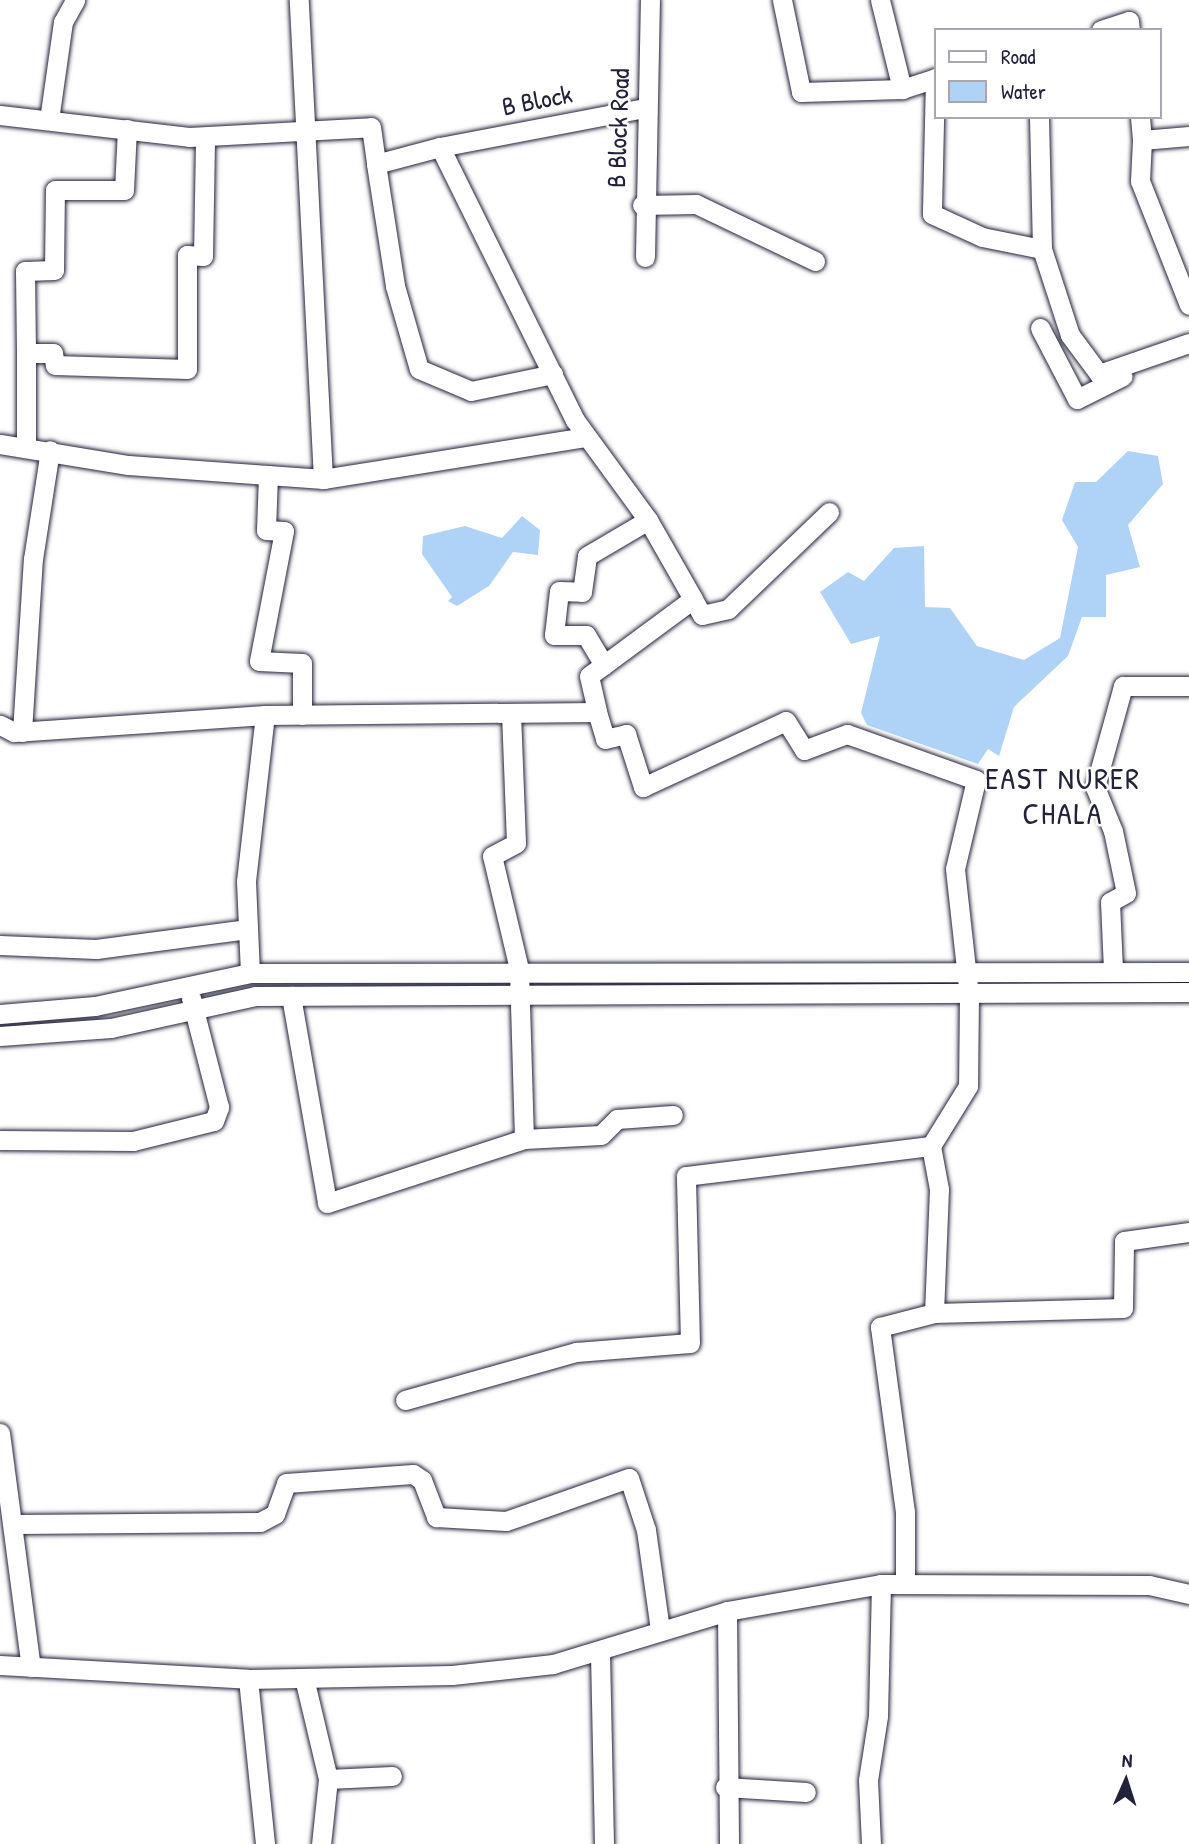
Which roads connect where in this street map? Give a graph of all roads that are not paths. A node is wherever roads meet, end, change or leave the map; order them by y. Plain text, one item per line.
1 (75, 0) edge
2 (299, 0) edge
3 (650, 0) edge
4 (782, 0) edge
5 (880, 0) edge
6 (1107, 28) edge
7 (1130, 28) edge
8 (934, 78) edge
9 (902, 89) junction
10 (644, 108) junction
11 (0, 115) edge
12 (934, 119) edge
13 (1039, 119) edge
14 (1140, 119) edge
15 (48, 120) junction
16 (127, 129) junction
17 (305, 132) junction
18 (205, 136) junction
19 (1189, 136) edge
20 (1142, 140) junction
21 (440, 148) junction
22 (376, 164) junction
23 (642, 205) junction
24 (1042, 249) junction
25 (645, 257) dead end
26 (815, 261) dead end
27 (1189, 305) edge
28 (1040, 327) dead end
29 (1189, 343) edge
30 (26, 353) junction
31 (1189, 353) edge
32 (554, 374) junction
33 (585, 437) junction
34 (0, 444) edge
35 (26, 447) junction
36 (50, 450) junction
37 (268, 475) junction
38 (323, 479) junction
39 (829, 512) dead end
40 (648, 520) junction
41 (693, 600) junction
42 (604, 665) junction
43 (1189, 686) edge
44 (597, 712) junction
45 (511, 713) junction
46 (265, 715) junction
47 (302, 715) junction
48 (0, 725) edge
49 (22, 732) junction
50 (248, 929) junction
51 (0, 945) edge
52 (519, 969) junction
53 (368, 970) junction
54 (963, 970) junction
55 (1113, 970) junction
56 (1189, 972) edge
57 (250, 973) junction
58 (187, 984) junction
59 (1189, 992) edge
60 (367, 995) junction
61 (520, 995) junction
62 (969, 995) junction
63 (290, 996) junction
64 (193, 1008) junction
65 (0, 1014) edge
66 (0, 1037) edge
67 (673, 1115) dead end
68 (524, 1139) junction
69 (0, 1140) edge
70 (931, 1146) junction
71 (1189, 1232) edge
72 (934, 1313) junction
73 (405, 1399) dead end
74 (0, 1433) edge
75 (6, 1497) edge
76 (17, 1524) junction
77 (905, 1581) junction
78 (881, 1584) junction
79 (1189, 1594) edge
80 (727, 1611) junction
81 (660, 1629) junction
82 (600, 1653) junction
83 (0, 1665) edge
84 (31, 1667) junction
85 (304, 1678) junction
86 (248, 1679) junction
87 (392, 1776) dead end
88 (328, 1779) junction
89 (725, 1787) junction
90 (806, 1792) dead end
91 (265, 1844) edge
92 (321, 1844) edge
93 (604, 1844) edge
94 (729, 1844) edge
95 (871, 1844) edge

1 - 15 street
2 - 17 street
3 - 10 street, B Block Road
4 - 9 street
5 - 9 street
6 - 7 street
8 - 9 street
10 - 21 street, B Block
10 - 23 street, B Block Road
11 - 15 street
12 - 24 street
13 - 24 street
14 - 20 street
15 - 16 street
16 - 18 street
16 - 30 street
17 - 18 street
17 - 22 street
17 - 38 street
18 - 30 street
19 - 20 street
20 - 27 street
21 - 22 street, B Block
21 - 32 street
22 - 32 street
23 - 25 street, B Block Road
23 - 26 street
24 - 29 street
28 - 31 street
30 - 35 street
32 - 33 street
33 - 38 street
33 - 40 street
34 - 35 street
35 - 36 street
36 - 37 street
36 - 49 street
37 - 38 street
37 - 47 street
39 - 41 street
40 - 41 street
40 - 42 street
41 - 42 street
42 - 44 street
43 - 55 street
44 - 45 street
44 - 54 street
45 - 47 street
45 - 52 street
46 - 47 street
46 - 49 street
46 - 50 street
48 - 49 street
50 - 51 street
50 - 57 street
52 - 53 street
52 - 54 street
52 - 61 street
53 - 57 street
53 - 60 street
54 - 55 street
54 - 62 street
55 - 56 street
57 - 58 street
58 - 64 street
58 - 65 street
59 - 62 street
60 - 61 street
60 - 63 street
61 - 62 street
61 - 68 street
62 - 70 street
63 - 64 street
63 - 68 street
64 - 66 street
64 - 69 street
67 - 68 street
70 - 72 street
70 - 73 street
71 - 72 street
72 - 77 street
74 - 75 street
75 - 76 street
76 - 81 street
76 - 84 street
77 - 78 street
77 - 79 street
78 - 80 street
78 - 95 street
80 - 81 street
80 - 89 street
81 - 82 street
82 - 85 street
82 - 93 street
83 - 84 street
84 - 86 street
85 - 86 street
85 - 88 street
86 - 91 street
87 - 88 street
88 - 92 street
89 - 90 street
89 - 94 street

